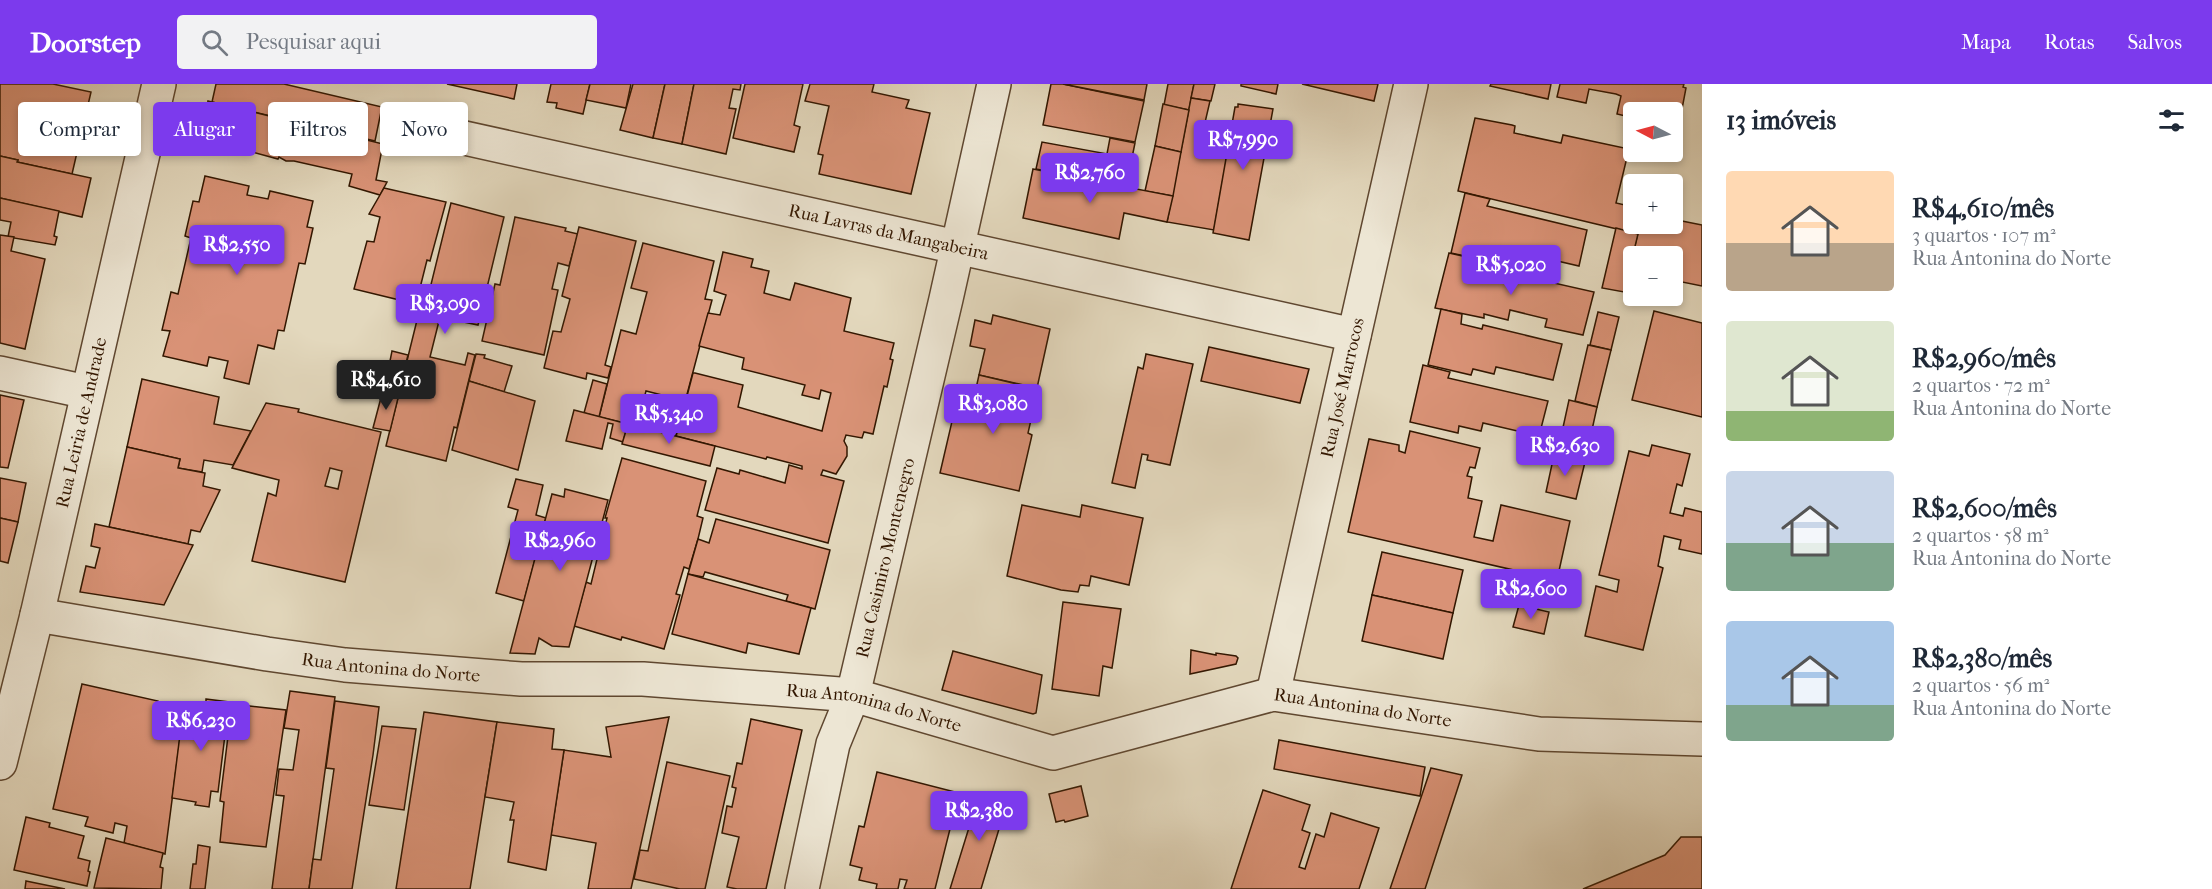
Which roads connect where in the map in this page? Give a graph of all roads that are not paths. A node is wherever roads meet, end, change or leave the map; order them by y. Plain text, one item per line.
1 (159, 84) edge
2 (994, 84) edge
3 (1411, 84) edge
4 (468, 139) edge
5 (957, 249) junction
6 (1354, 335) junction
7 (0, 373) edge
8 (87, 392) junction
9 (37, 615) junction
10 (14, 652) edge
11 (1273, 694) junction
12 (853, 695) junction
13 (1702, 739) edge
14 (0, 763) edge
15 (802, 889) edge

1 - 8 street, Rua Leiria de Andrade
2 - 5 street, Rua Casimiro Montenegro
3 - 6 street, Rua José Marrocos
4 - 5 street, Rua Lavras da Mangabeira
5 - 6 street, Rua Lavras da Mangabeira
5 - 12 street, Rua Casimiro Montenegro
6 - 11 street, Rua José Marrocos
7 - 8 street
8 - 9 street, Rua Leiria de Andrade
9 - 10 street, Rua Leiria de Andrade
9 - 12 street, Rua Antonina do Norte
10 - 14 street, Rua Leiria de Andrade
11 - 12 street, Rua Antonina do Norte
11 - 13 street, Rua Antonina do Norte
12 - 15 street, Rua Casimiro Montenegro

